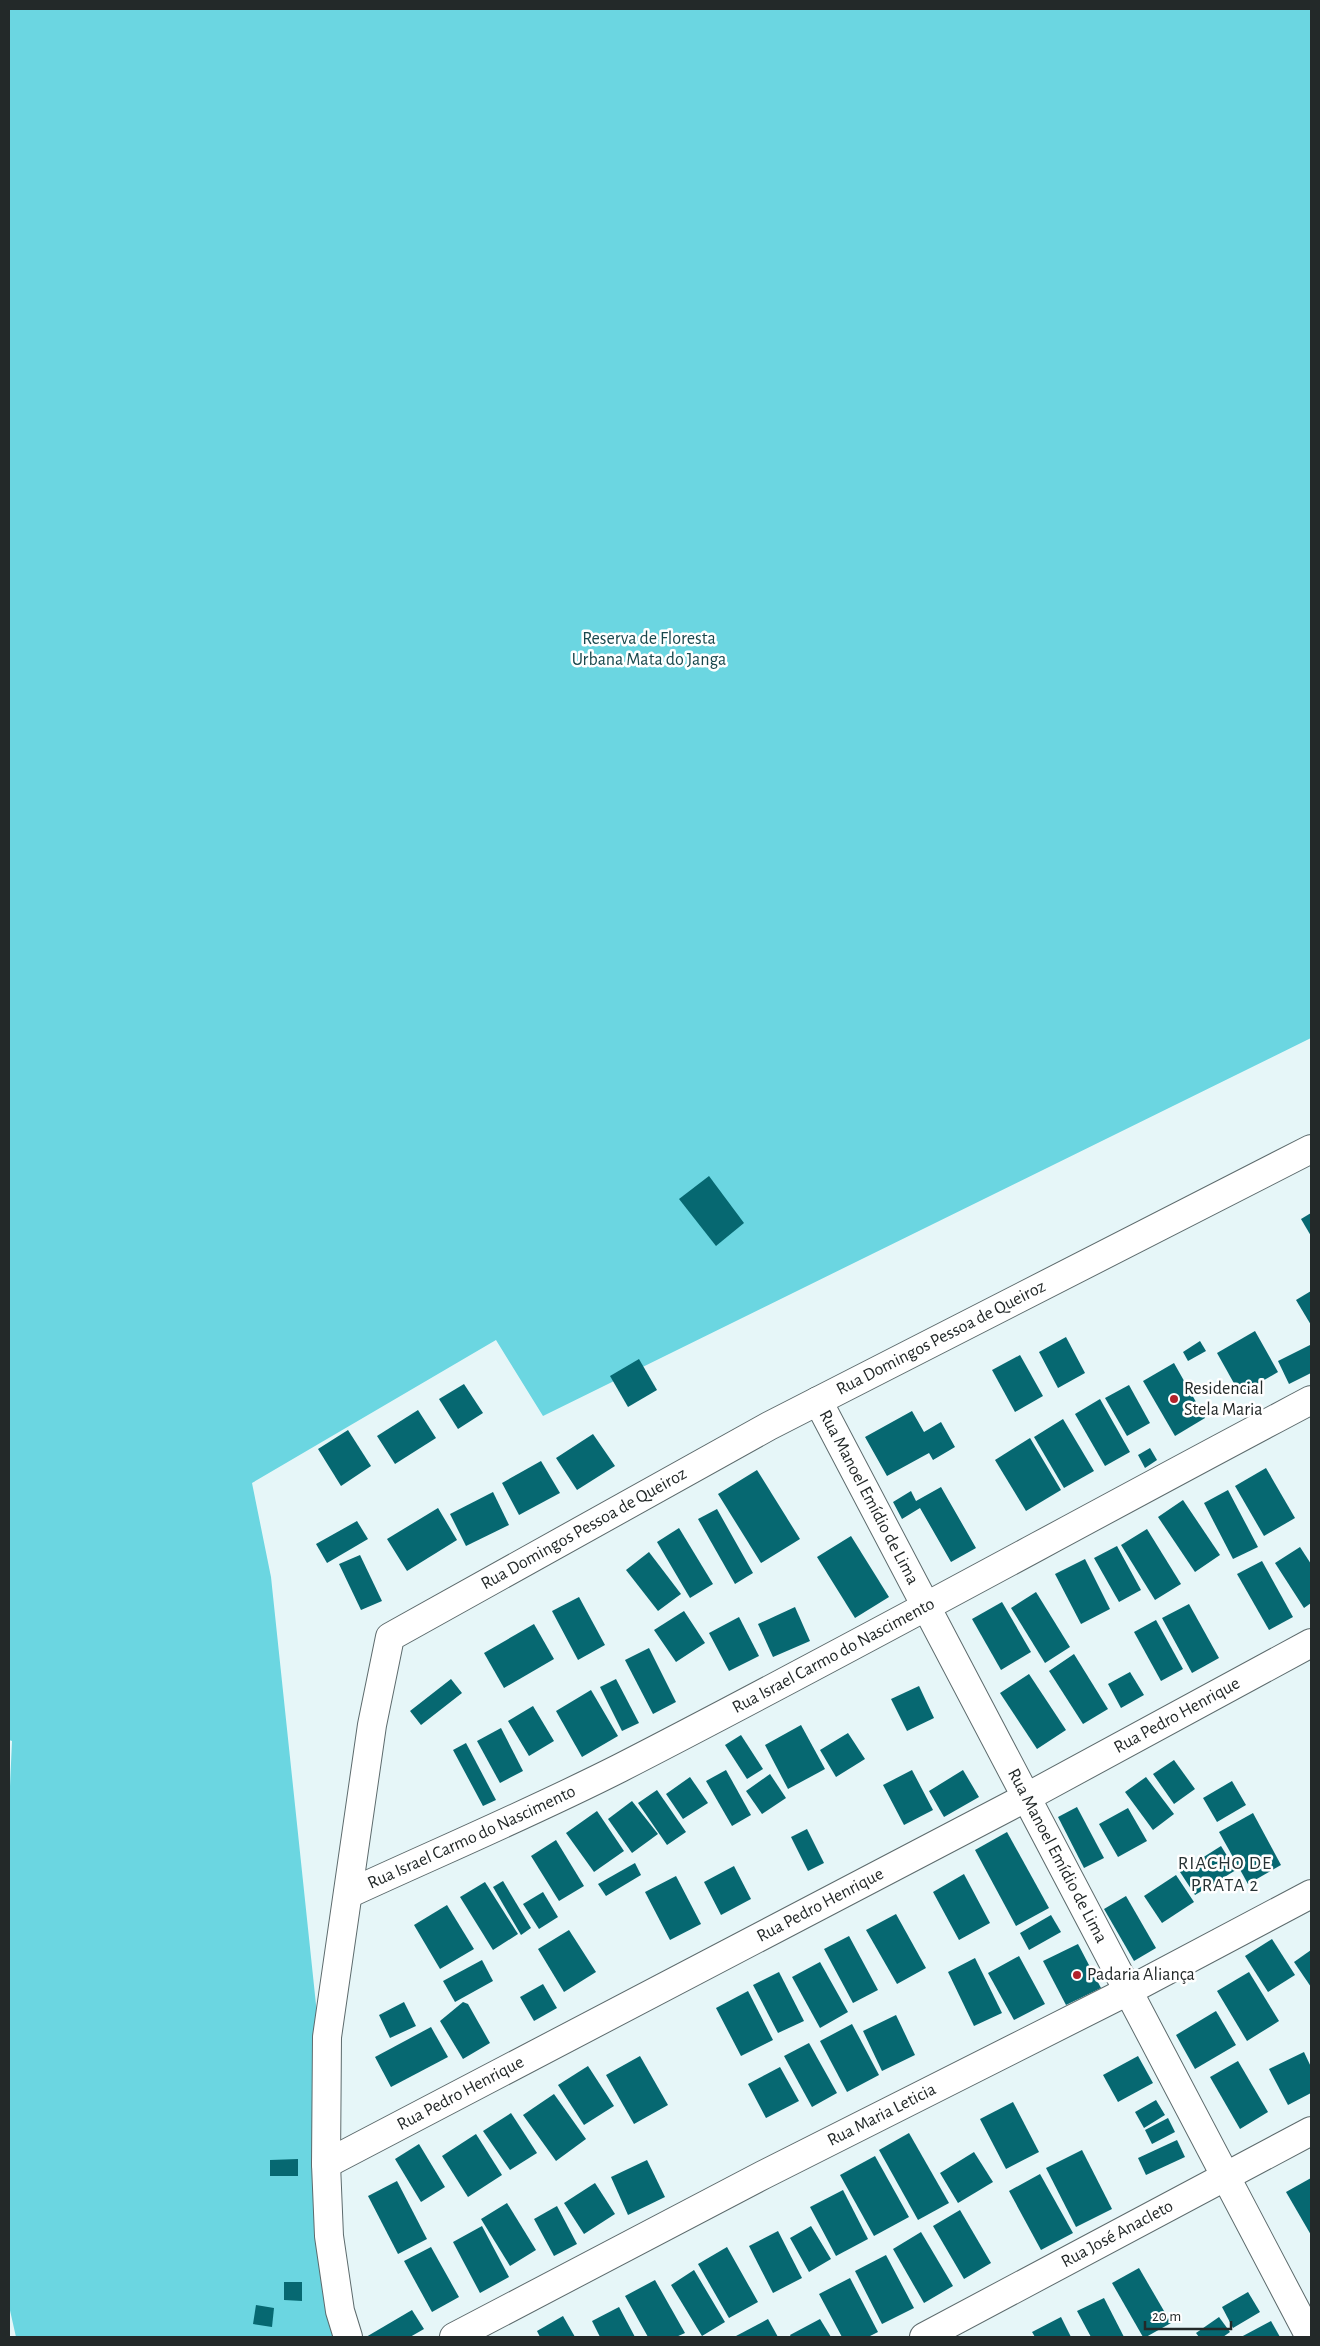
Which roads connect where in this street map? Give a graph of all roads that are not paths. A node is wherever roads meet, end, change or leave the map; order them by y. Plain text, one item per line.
1 (1311, 1149) edge
2 (1311, 1400) edge
3 (818, 1401) junction
4 (928, 1606) junction
5 (1311, 1643) edge
6 (1026, 1797) junction
7 (348, 1894) junction
8 (1311, 1894) edge
9 (1128, 1991) junction
10 (1311, 2131) edge
11 (326, 2164) junction
12 (1226, 2176) junction
13 (348, 2337) edge
14 (454, 2337) edge
15 (924, 2337) edge
16 (1310, 2337) edge

1 - 3 street, Rua Domingos Pessoa de Queiroz
2 - 4 street, Rua Israel Carmo do Nascimento
3 - 4 street, Rua Manoel Emídio de Lima
3 - 7 street, Rua Domingos Pessoa de Queiroz
4 - 6 street, Rua Manoel Emídio de Lima
4 - 7 street, Rua Israel Carmo do Nascimento
5 - 6 street, Rua Pedro Henrique
6 - 9 street, Rua Manoel Emídio de Lima
6 - 11 street, Rua Pedro Henrique
7 - 11 street
8 - 9 street, Rua Maria Leticia
9 - 12 street, Rua Manoel Emídio de Lima
9 - 14 street, Rua Maria Leticia
10 - 12 street, Rua José Anacleto
11 - 13 street
12 - 15 street, Rua José Anacleto
12 - 16 street, Rua Manoel Emídio de Lima

